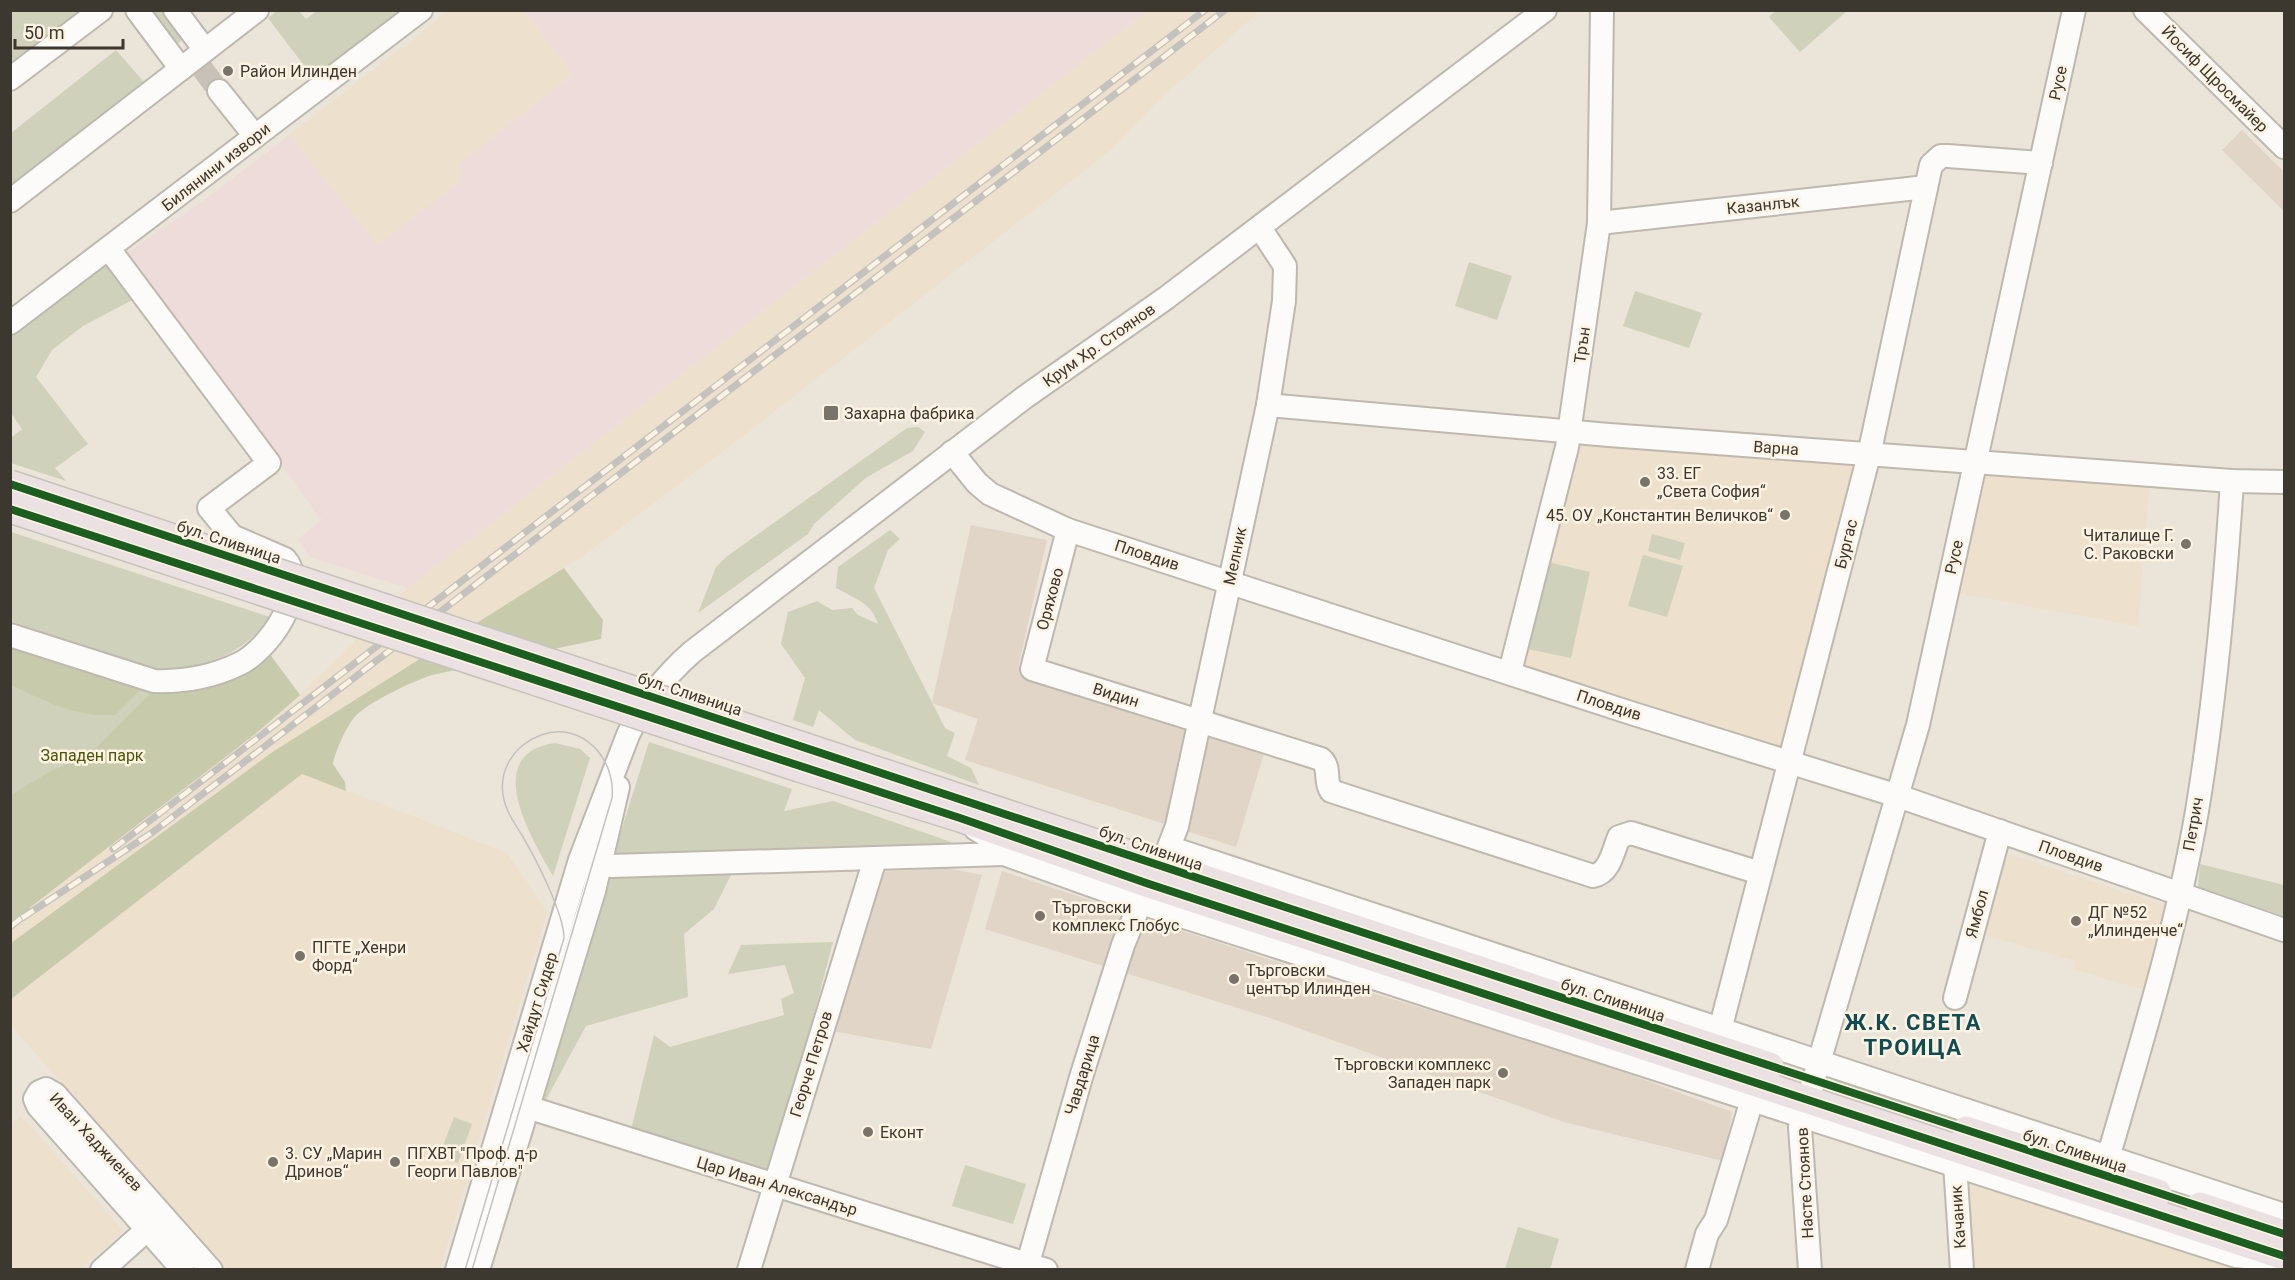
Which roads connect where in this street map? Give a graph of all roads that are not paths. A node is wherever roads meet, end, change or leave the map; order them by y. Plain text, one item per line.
1 (100, 10) edge
2 (137, 10) edge
3 (175, 10) edge
4 (257, 10) edge
5 (421, 10) edge
6 (1545, 10) edge
7 (1602, 10) edge
8 (2074, 10) edge
9 (2145, 10) edge
10 (195, 61) junction
11 (10, 80) edge
12 (219, 91) tunnel mouth
13 (255, 136) junction
14 (2284, 147) edge
15 (2041, 164) junction
16 (1926, 187) junction
17 (10, 201) edge
18 (1599, 223) junction
19 (1260, 228) junction
20 (109, 249) junction
21 (16, 313) edge
22 (1268, 405) junction
23 (1570, 432) junction
24 (952, 452) junction
25 (1869, 455) junction
26 (1975, 463) junction
27 (2232, 482) junction
28 (2284, 482) edge
29 (10, 484) edge
30 (10, 509) edge
31 (1068, 530) junction
32 (1229, 582) junction
33 (10, 635) edge
34 (1032, 669) joint
35 (1510, 672) junction
36 (659, 686) joint
37 (1199, 721) junction
38 (802, 757) junction
39 (1791, 763) junction
40 (1898, 796) junction
41 (960, 818) junction
42 (2000, 831) junction
43 (1004, 854) junction
44 (875, 859) junction
45 (590, 863) junction
46 (1760, 873) junction
47 (1155, 875) junction
48 (2180, 893) junction
49 (2284, 930) edge
50 (1955, 998) dead end
51 (1720, 1030) junction
52 (1812, 1089) junction
53 (1752, 1100) junction
54 (518, 1104) junction
55 (2108, 1158) junction
56 (1955, 1164) junction
57 (774, 1185) junction
58 (2284, 1215) edge
59 (155, 1222) junction
60 (2284, 1234) edge
61 (2284, 1256) edge
62 (2284, 1262) edge
63 (1033, 1268) edge
64 (102, 1269) edge
65 (183, 1269) edge
66 (211, 1269) edge
67 (457, 1269) edge
68 (478, 1269) edge
69 (749, 1269) edge
70 (1697, 1269) edge
71 (1809, 1269) edge
72 (1962, 1269) edge

1 - 11 street
2 - 10 street
3 - 10 street
4 - 10 street
5 - 13 street, Билянини извори
6 - 19 street, Крум Хр. Стоянов
7 - 18 street, Трън
8 - 15 street, Русе
9 - 14 street, Йосиф Щросмайер
10 - 17 street
12 - 13 street
13 - 20 street, Билянини извори
15 - 16 street, Бургас
15 - 26 street, Русе
16 - 18 street, Казанлък
16 - 25 street, Бургас
18 - 23 street, Трън
19 - 22 street, Мелник
19 - 24 street, Крум Хр. Стоянов
20 - 21 street, Билянини извори
20 - 33 street
22 - 23 street, Варна
22 - 32 street, Мелник
23 - 25 street, Варна
23 - 35 street, Трън
24 - 31 street, Пловдив
24 - 36 street, Крум Хр. Стоянов
25 - 26 street, Варна
25 - 39 street, Бургас
26 - 27 street, Варна
26 - 40 street, Русе
27 - 28 street, Варна
27 - 48 street, Петрич
29 - 38 main road, бул. Сливница, bridge
30 - 38 main road, бул. Сливница, bridge
31 - 32 street, Пловдив
31 - 34 street, Оряхово
32 - 35 street, Пловдив
32 - 37 street, Мелник
34 - 37 street, Видин
35 - 39 street, Пловдив
36 - 45 street, Хайдут Сидер
37 - 46 street, Видин
37 - 47 street, Мелник
38 - 41 main road, бул. Сливница
38 - 47 main road, бул. Сливница
39 - 40 street, Пловдив
39 - 46 street, Бургас
40 - 42 street, Пловдив
40 - 52 street, Русе
41 - 43 street, бул. Сливница
41 - 47 main road, бул. Сливница
42 - 48 street, Пловдив
42 - 50 street, Ямбол
43 - 44 street
43 - 47 street, бул. Сливница
44 - 45 street
44 - 57 street, Георче Петров
45 - 54 street, Хайдут Сидер
46 - 51 street, Бургас
47 - 51 street, бул. Сливница
47 - 52 main road, бул. Сливница
47 - 53 street, бул. Сливница
47 - 63 street, Чавдарица
48 - 49 street, Пловдив
48 - 55 street, Петрич
51 - 52 street, бул. Сливница
52 - 53 street, бул. Сливница
52 - 55 street, бул. Сливница
52 - 56 street, бул. Сливница
52 - 60 main road, бул. Сливница
52 - 61 main road, бул. Сливница
52 - 71 street, Насте Стоянов
53 - 70 street
54 - 57 street, Цар Иван Александър
54 - 67 street, Хайдут Сидер
54 - 68 street, Хайдут Сидер
55 - 58 street, бул. Сливница
56 - 62 street, бул. Сливница
56 - 72 street, Качаник
57 - 63 street, Цар Иван Александър
57 - 69 street, Георче Петров
59 - 59 street, Иван Хаджиенев
59 - 64 street
59 - 65 street, Иван Хаджиенев
59 - 66 street, Иван Хаджиенев

